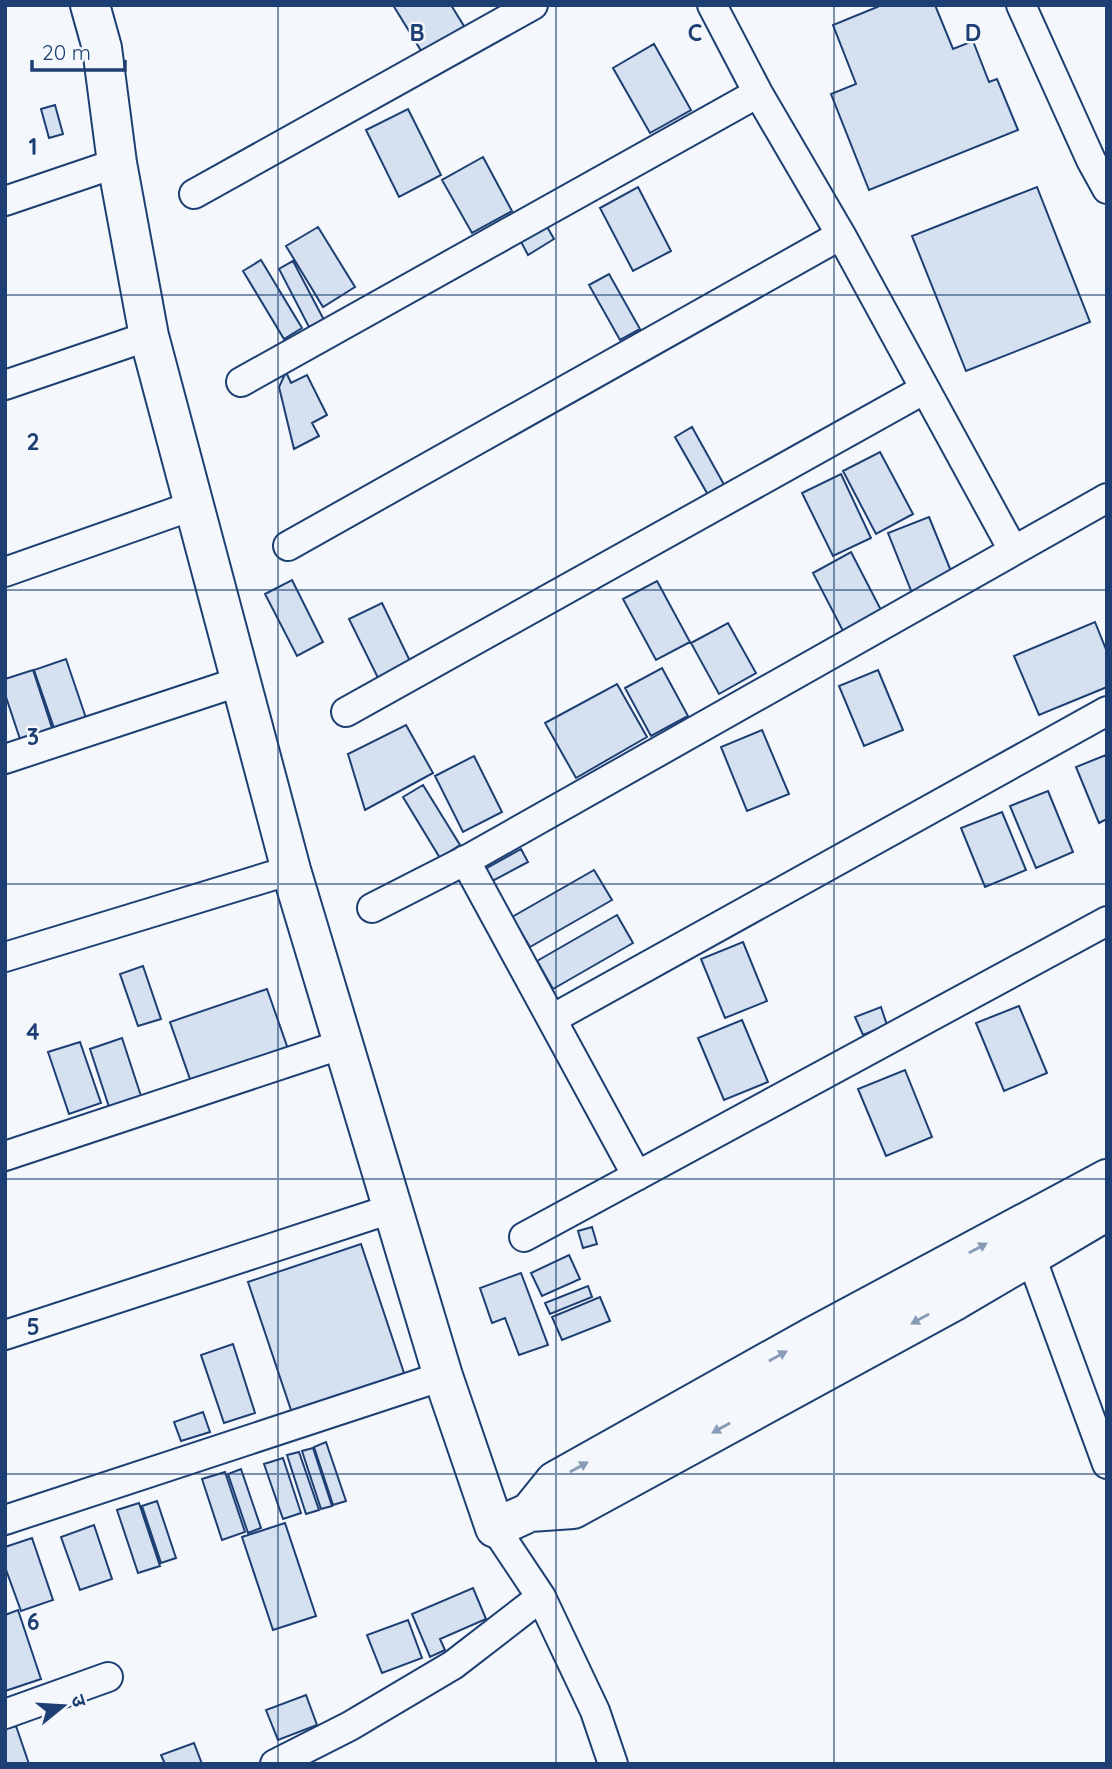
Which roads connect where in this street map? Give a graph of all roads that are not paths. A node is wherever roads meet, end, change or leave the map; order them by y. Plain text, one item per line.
1 (90, 5) edge
2 (533, 5) edge
3 (712, 5) edge
4 (1021, 5) edge
5 (758, 93) junction
6 (1099, 155) edge
7 (117, 163) junction
8 (1107, 189) edge
9 (194, 194) dead end
10 (5, 201) edge
11 (841, 236) junction
12 (149, 336) junction
13 (241, 382) dead end
14 (5, 385) edge
15 (925, 389) junction
16 (1107, 498) edge
17 (195, 505) junction
18 (288, 546) dead end
19 (1013, 550) junction
20 (5, 572) edge
21 (241, 681) junction
22 (1107, 711) edge
23 (346, 712) dead end
24 (5, 759) edge
25 (466, 860) junction
26 (291, 870) junction
27 (372, 908) dead end
28 (1107, 920) edge
29 (5, 957) edge
30 (552, 1019) junction
31 (343, 1044) junction
32 (5, 1156) edge
33 (636, 1176) junction
34 (1107, 1179) edge
35 (394, 1208) junction
36 (1107, 1212) edge
37 (524, 1237) dead end
38 (1031, 1257) junction
39 (5, 1335) edge
40 (443, 1376) junction
41 (1107, 1464) edge
42 (530, 1513) junction
43 (5, 1520) edge
44 (495, 1528) junction
45 (541, 1597) junction
46 (108, 1677) dead end
47 (5, 1714) edge
48 (275, 1764) edge
49 (613, 1764) edge

1 - 7 street
2 - 9 street
3 - 5 street
4 - 6 street
5 - 11 street
5 - 13 street
6 - 8 street
7 - 10 street
7 - 12 street
11 - 15 street
11 - 18 street
12 - 14 street
12 - 17 street
15 - 19 street
15 - 23 street
16 - 19 street
17 - 20 street
17 - 21 street
19 - 25 street
21 - 24 street
21 - 26 street
22 - 30 street
25 - 27 street
25 - 30 street
26 - 29 street
26 - 31 street
28 - 33 street
30 - 33 street
31 - 32 street
31 - 35 street
33 - 37 street
42 -> 34 street
35 - 39 street
35 - 40 street
36 - 38 street
38 - 41 street
38 -> 42 street
40 - 43 street
40 - 44 street
42 - 44 street
44 - 45 street
45 - 48 street
45 - 49 street
46 - 47 street

